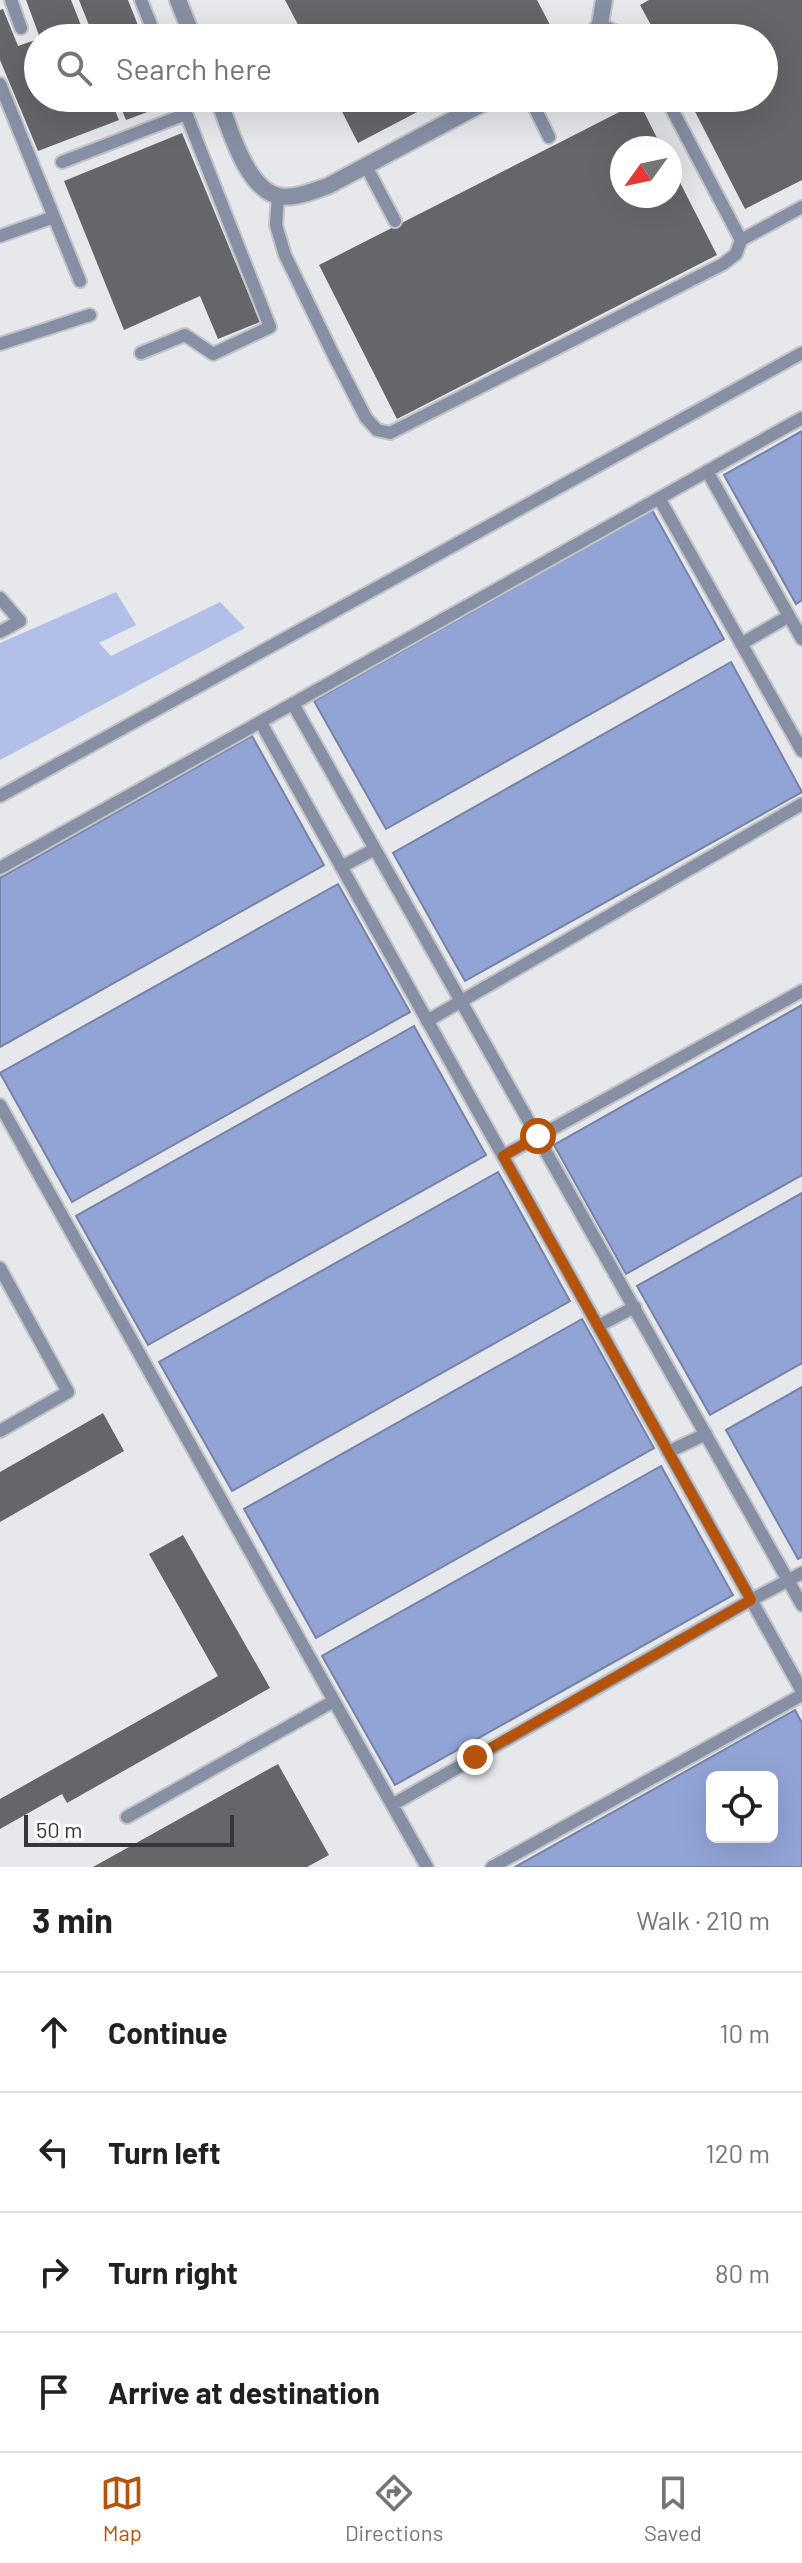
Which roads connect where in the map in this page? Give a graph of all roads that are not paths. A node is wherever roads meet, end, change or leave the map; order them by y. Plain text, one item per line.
1 (11, 0) edge
2 (141, 0) edge
3 (178, 0) edge
4 (604, 0) edge
5 (150, 24) edge
6 (187, 24) edge
7 (598, 24) edge
8 (21, 28) dead end
9 (0, 84) edge
10 (224, 112) edge
11 (467, 112) edge
12 (537, 112) edge
13 (673, 112) edge
14 (186, 114) joint
15 (13, 117) junction
16 (0, 122) edge
17 (549, 137) dead end
18 (62, 162) dead end
19 (366, 166) junction
20 (278, 196) junction
21 (802, 207) edge
22 (54, 217) junction
23 (395, 221) dead end
24 (0, 236) edge
25 (741, 240) junction
26 (80, 281) dead end
27 (90, 315) dead end
28 (0, 344) edge
29 (141, 353) dead end
30 (802, 353) edge
31 (802, 418) edge
32 (707, 471) junction
33 (660, 500) junction
34 (0, 598) edge
35 (789, 616) junction
36 (0, 632) edge
37 (802, 639) edge
38 (741, 644) junction
39 (293, 704) junction
40 (261, 723) junction
41 (802, 751) edge
42 (0, 796) edge
43 (802, 804) edge
44 (375, 849) junction
45 (341, 867) junction
46 (0, 868) edge
47 (802, 991) edge
48 (462, 1001) junction
49 (427, 1021) junction
50 (0, 1105) edge
51 (538, 1136) junction
52 (503, 1156) junction
53 (0, 1268) edge
54 (635, 1307) junction
55 (598, 1326) junction
56 (0, 1431) edge
57 (706, 1434) junction
58 (668, 1452) junction
59 (802, 1573) edge
60 (788, 1581) junction
61 (751, 1600) junction
62 (802, 1605) edge
63 (802, 1693) edge
64 (334, 1701) junction
65 (392, 1805) junction
66 (127, 1817) dead end
67 (427, 1867) edge
68 (492, 1867) edge

1 - 8 lane
2 - 5 lane
3 - 6 street
4 - 7 street
9 - 15 lane
10 - 20 street
11 - 19 street
12 - 17 lane
13 - 25 lane
14 - 18 lane
14 - 29 lane
15 - 16 lane
15 - 22 lane
19 - 20 street
19 - 23 lane
20 - 25 lane
21 - 25 lane
22 - 24 lane
22 - 26 lane
27 - 28 lane
30 - 42 lane
31 - 32 lane
32 - 33 lane
32 - 35 lane
33 - 38 lane
33 - 39 lane
34 - 36 lane
35 - 37 lane
35 - 38 lane
38 - 41 lane
39 - 40 lane
39 - 44 lane
40 - 45 lane
40 - 46 lane
43 - 48 lane
44 - 45 lane
44 - 48 lane
45 - 49 lane
47 - 51 lane
48 - 49 lane
48 - 51 lane
49 - 52 lane
50 - 64 lane
51 - 52 lane
51 - 54 lane
52 - 55 lane
53 - 56 lane
54 - 55 lane
54 - 57 lane
55 - 58 lane
57 - 58 lane
57 - 60 lane
58 - 61 lane
59 - 60 lane
60 - 61 lane
60 - 62 lane
61 - 63 lane
61 - 65 lane
63 - 68 lane
64 - 65 lane
64 - 66 lane
65 - 67 lane

